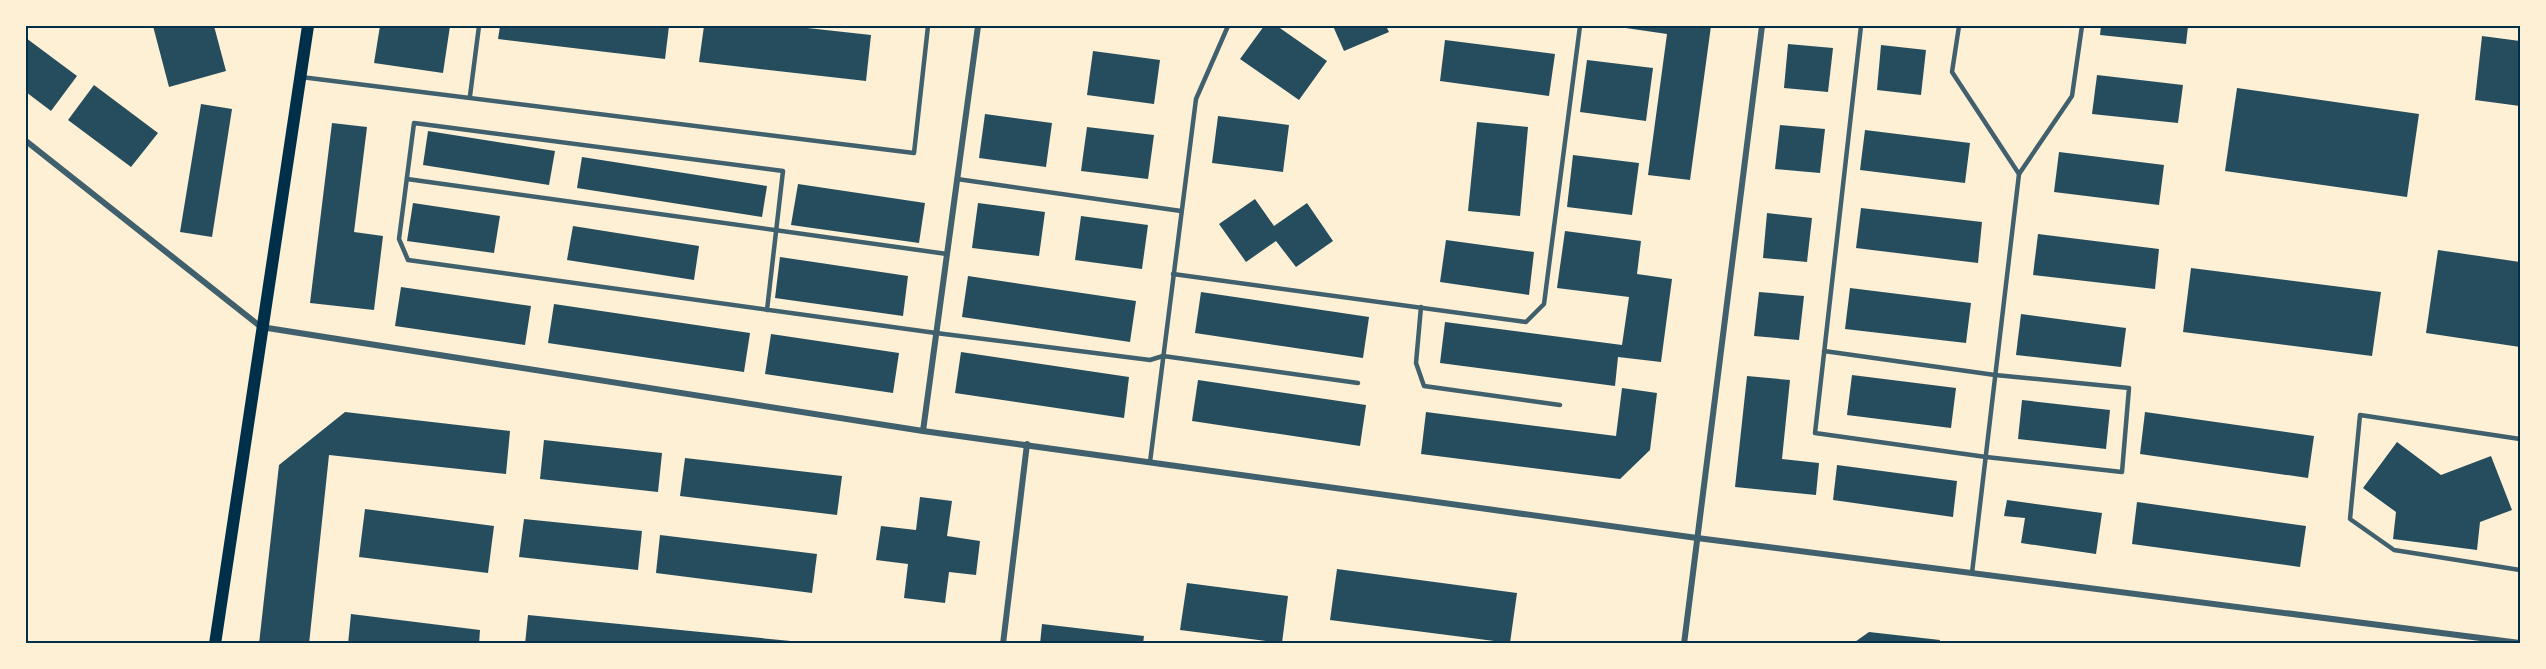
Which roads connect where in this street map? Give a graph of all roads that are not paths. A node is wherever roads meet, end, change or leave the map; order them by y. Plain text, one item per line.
1 (308, 26) edge
2 (479, 26) edge
3 (928, 26) edge
4 (978, 26) edge
5 (1228, 26) edge
6 (1580, 26) edge
7 (1762, 26) edge
8 (1861, 26) edge
9 (1959, 26) edge
10 (2082, 26) edge
11 (301, 77) junction
12 (470, 96) junction
13 (26, 141) edge
14 (2019, 174) junction
15 (407, 179) junction
16 (957, 179) junction
17 (1181, 211) junction
18 (776, 230) junction
19 (947, 254) junction
20 (1173, 274) junction
21 (1421, 307) junction
22 (767, 310) junction
23 (261, 327) junction
24 (936, 333) junction
25 (1824, 351) junction
26 (1163, 356) junction
27 (1995, 375) junction
28 (1358, 383) dead end
29 (1560, 405) dead end
30 (923, 431) junction
31 (2520, 439) edge
32 (1027, 444) junction
33 (1986, 456) junction
34 (1150, 462) junction
35 (1697, 538) junction
36 (2520, 570) edge
37 (1972, 573) junction
38 (215, 644) edge
39 (1003, 644) edge
40 (1684, 644) edge
41 (2520, 644) edge

1 - 11 main road
2 - 12 lane
3 - 12 lane
4 - 16 street
5 - 17 lane
6 - 21 lane
7 - 35 street
8 - 25 lane
9 - 14 lane
10 - 14 lane
11 - 12 lane
11 - 23 main road
13 - 23 street
14 - 27 lane
15 - 18 lane
15 - 18 lane
15 - 22 lane
16 - 17 lane
16 - 19 street
17 - 20 lane
18 - 19 lane
18 - 22 lane
19 - 24 street
20 - 21 lane
20 - 26 lane
21 - 29 lane
22 - 24 lane
23 - 30 street
23 - 38 main road
24 - 26 lane
24 - 30 street
25 - 27 lane
25 - 33 lane
26 - 28 lane
26 - 34 lane
27 - 33 lane
27 - 33 lane
30 - 32 street
31 - 36 lane
32 - 34 street
32 - 39 street
33 - 37 lane
34 - 35 street
35 - 37 street
35 - 40 street
37 - 41 street

